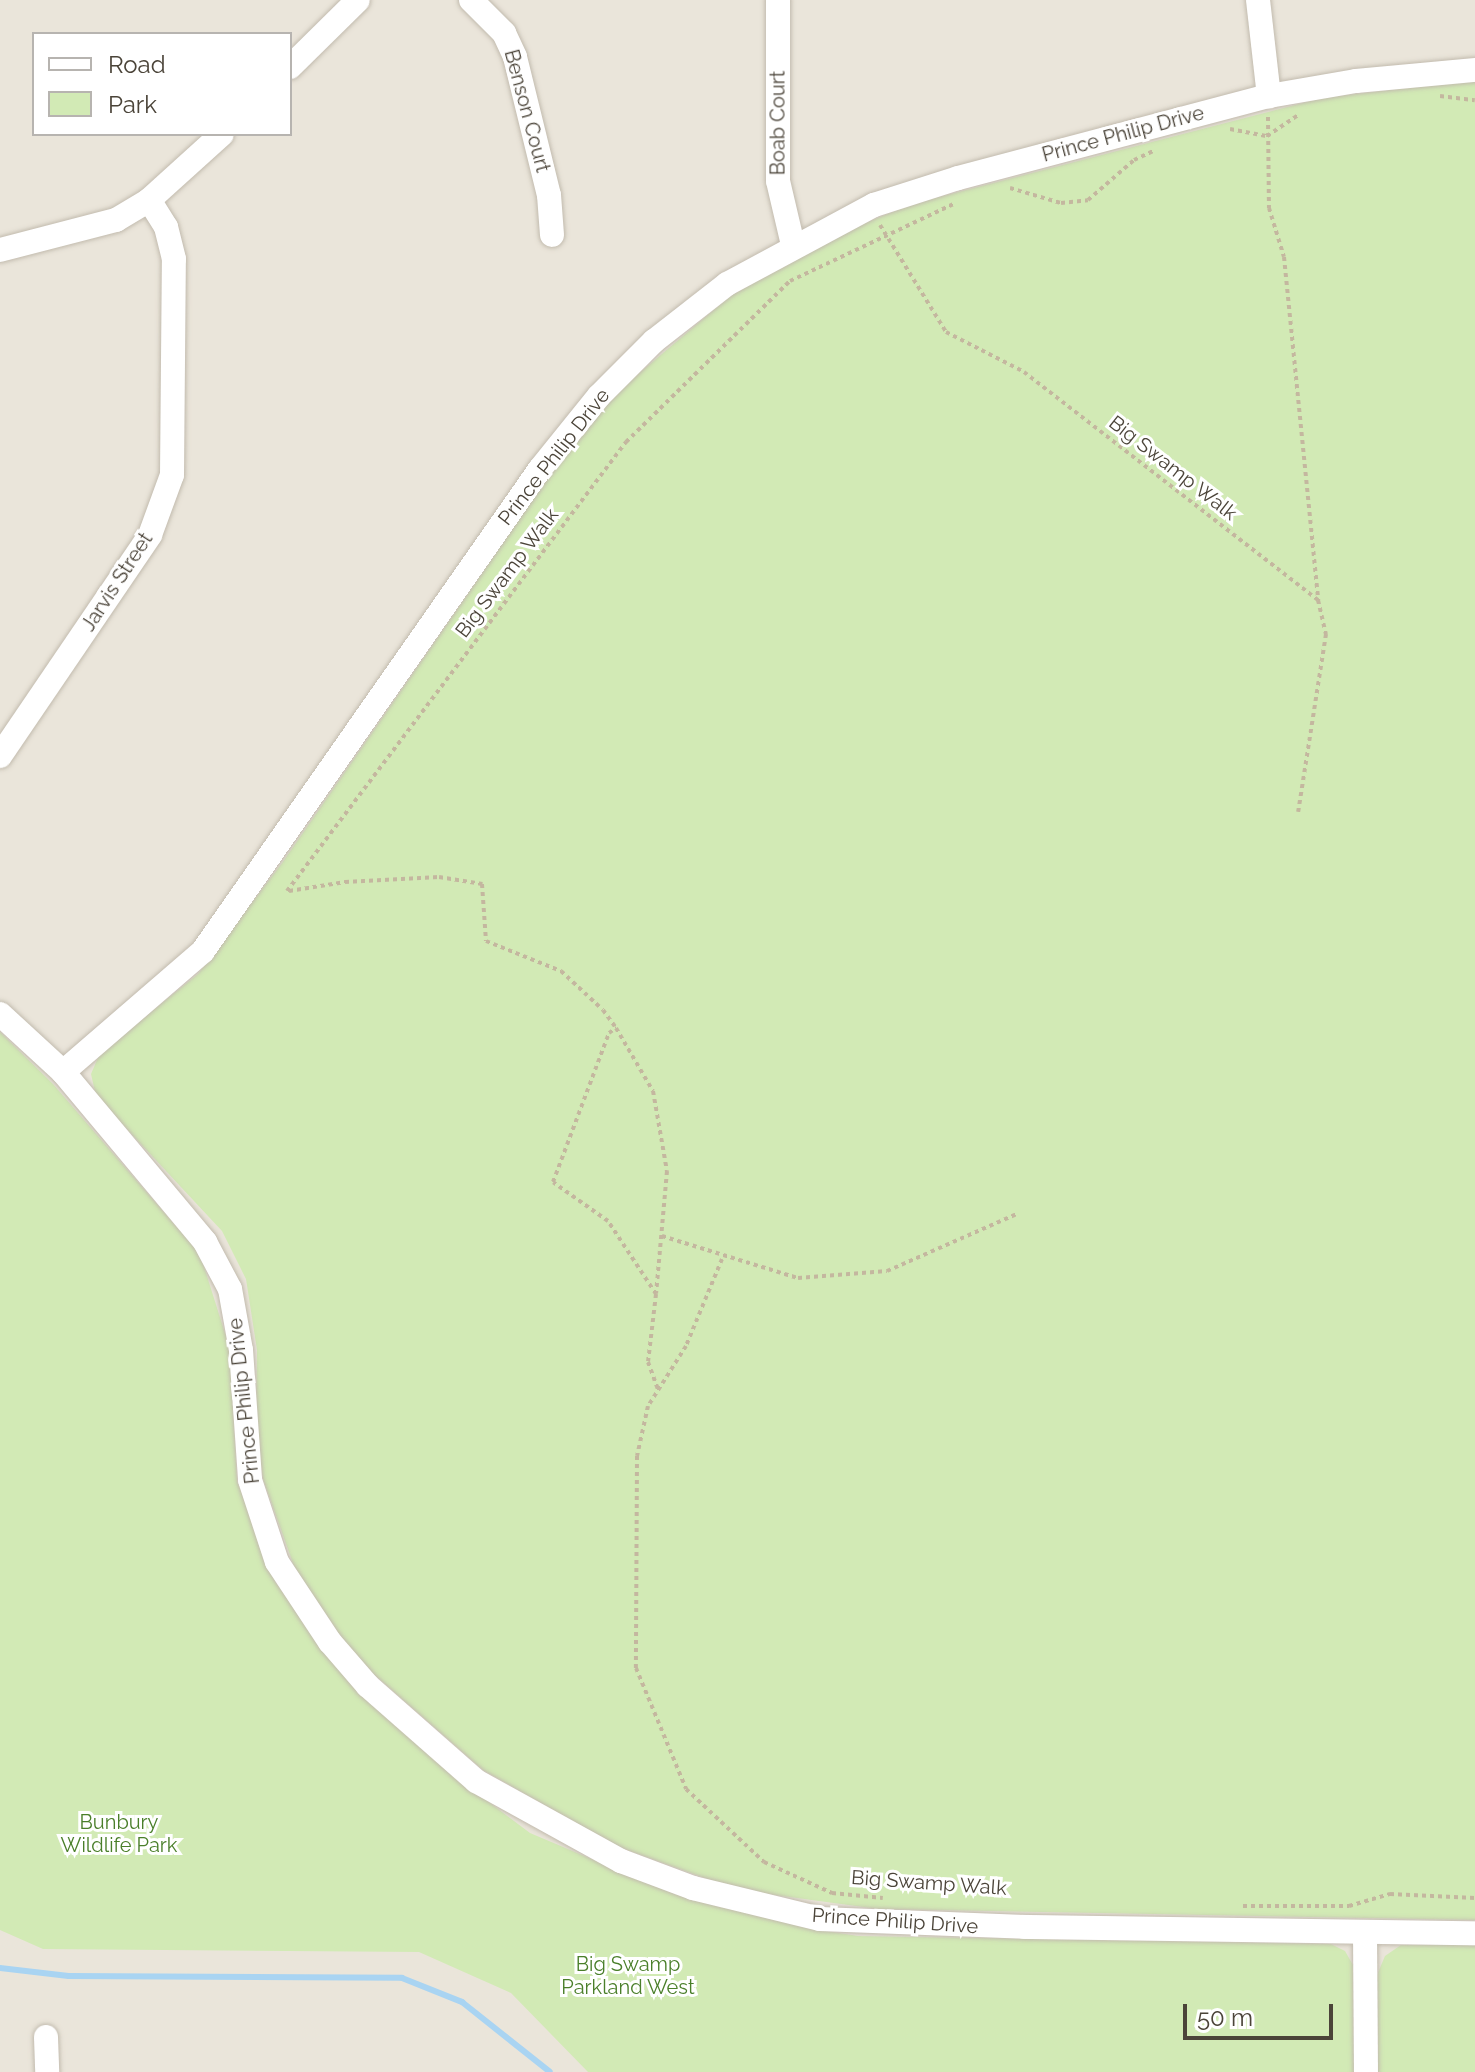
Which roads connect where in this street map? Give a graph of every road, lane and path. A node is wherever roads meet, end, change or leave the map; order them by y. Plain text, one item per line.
1 (358, 0) edge
2 (471, 0) edge
3 (778, 0) edge
4 (1258, 0) edge
5 (292, 65) edge
6 (1475, 70) edge
7 (1269, 96) junction
8 (1438, 96) dead end
9 (1475, 100) edge
10 (1305, 113) dead end
11 (1216, 132) dead end
12 (220, 136) edge
13 (1267, 136) junction
14 (1163, 145) dead end
15 (997, 184) dead end
16 (968, 197) dead end
17 (149, 200) junction
18 (552, 235) dead end
19 (883, 237) junction
20 (793, 245) junction
21 (0, 250) edge
22 (1318, 600) junction
23 (0, 756) edge
24 (1298, 812) dead end
25 (0, 1014) edge
26 (616, 1028) junction
27 (63, 1072) junction
28 (1017, 1214) dead end
29 (662, 1236) junction
30 (722, 1259) junction
31 (656, 1294) junction
32 (658, 1389) junction
33 (890, 1898) dead end
34 (1475, 1898) edge
35 (1241, 1906) dead end
36 (1365, 1932) junction
37 (1475, 1933) edge
38 (46, 2037) dead end
39 (47, 2072) edge
40 (1366, 2072) edge

1 - 5 street
2 - 18 street, Benson Court
3 - 20 street, Boab Court
4 - 7 street
6 - 7 street, Prince Philip Drive
7 - 20 street, Prince Philip Drive
8 - 9 path
10 - 13 path
11 - 13 path
12 - 17 street
13 - 22 path
14 - 15 path
16 - 19 path
17 - 21 street
17 - 23 street, Jarvis Street
19 - 22 path, Big Swamp Walk
19 - 26 path, Big Swamp Walk
20 - 27 street, Prince Philip Drive
22 - 24 path
25 - 27 street, Prince Philip Drive
26 - 29 path, Big Swamp Walk
26 - 31 path
27 - 36 street, Prince Philip Drive
28 - 30 path
29 - 30 path
29 - 31 path, Big Swamp Walk
30 - 32 path, Big Swamp Walk
31 - 32 path, Big Swamp Walk
32 - 33 path, Big Swamp Walk
34 - 35 path
36 - 37 street, Prince Philip Drive
36 - 40 street
38 - 39 street

